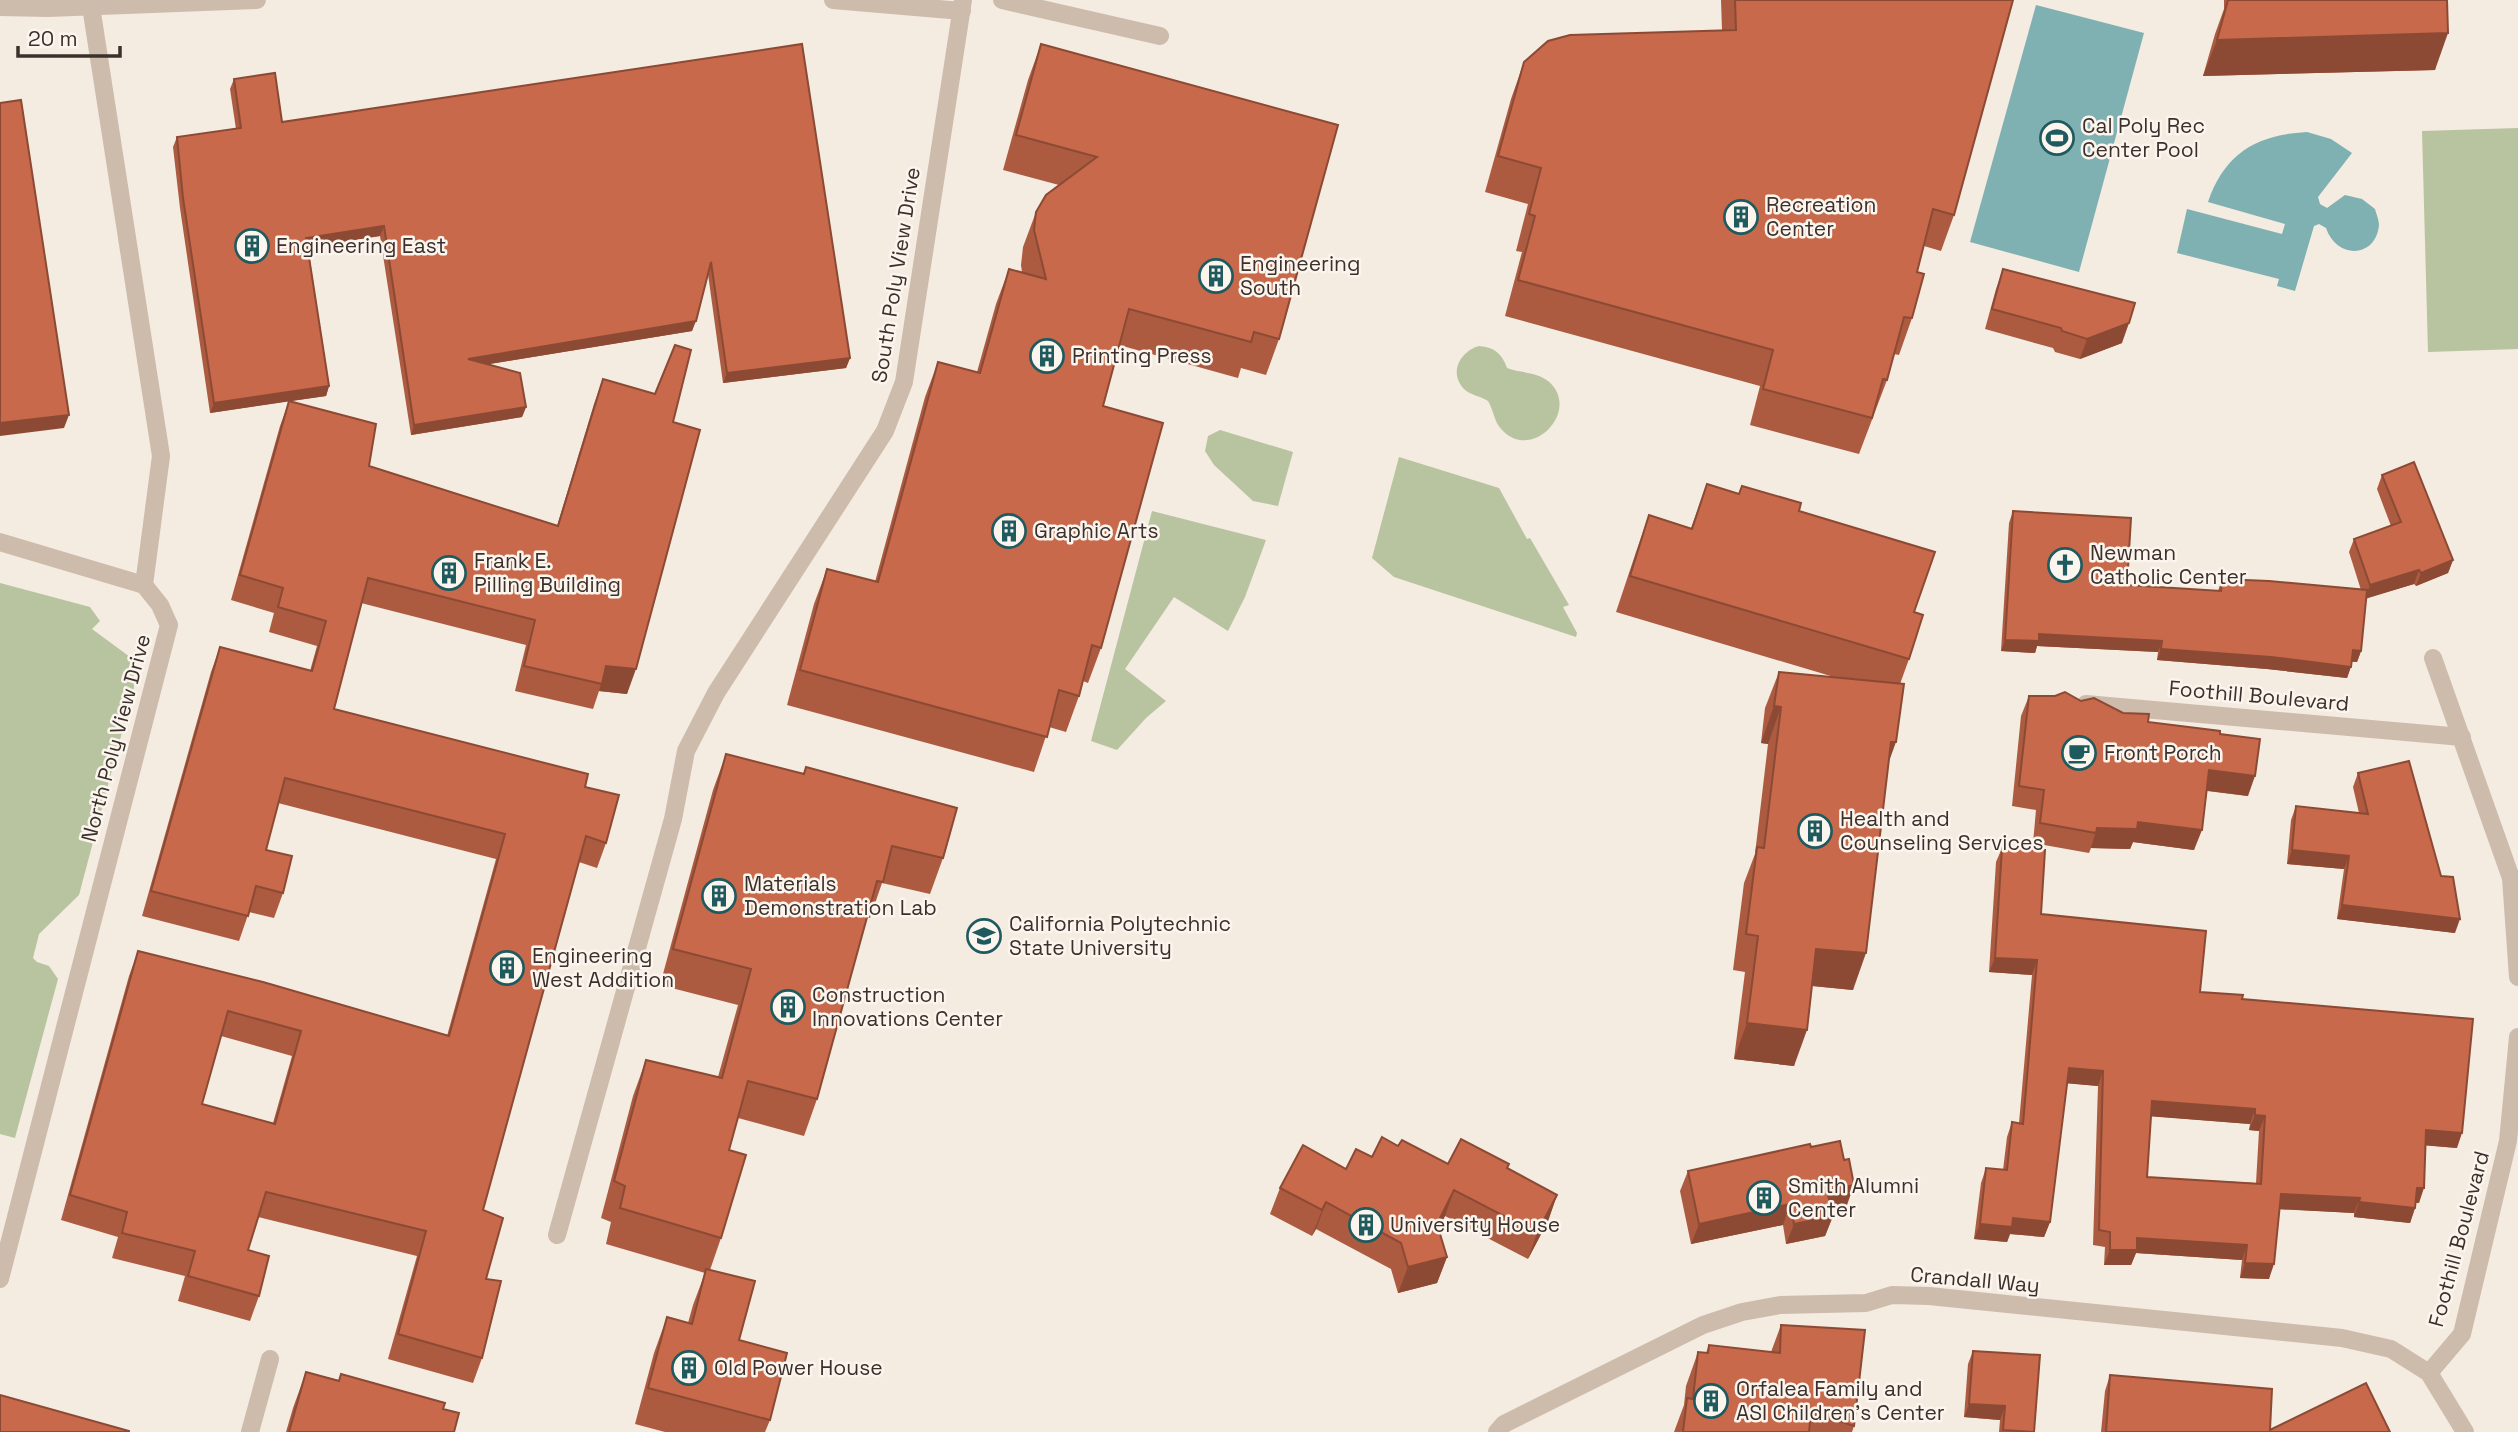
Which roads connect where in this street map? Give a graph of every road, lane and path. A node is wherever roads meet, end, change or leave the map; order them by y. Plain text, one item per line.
1 (257, 0) edge
2 (833, 0) edge
3 (1002, 0) edge
4 (90, 3) edge
5 (963, 5) edge
6 (0, 7) edge
7 (1160, 36) dead end
8 (0, 542) edge
9 (144, 585) junction
10 (2433, 659) dead end
11 (2064, 702) edge
12 (2462, 737) junction
13 (2518, 977) edge
14 (2518, 1037) edge
15 (557, 1235) dead end
16 (0, 1279) edge
17 (270, 1359) dead end
18 (2429, 1373) junction
19 (250, 1432) edge
20 (1497, 1432) edge
21 (2465, 1432) edge

1 - 4 street
2 - 5 street
3 - 7 street
4 - 6 street
4 - 9 street
5 - 15 street, South Poly View Drive
8 - 9 street
9 - 16 street, North Poly View Drive
10 - 12 street
11 - 12 street, Foothill Boulevard
12 - 13 street
14 - 18 street, Foothill Boulevard
17 - 19 street
18 - 20 street, Crandall Way
18 - 21 street

